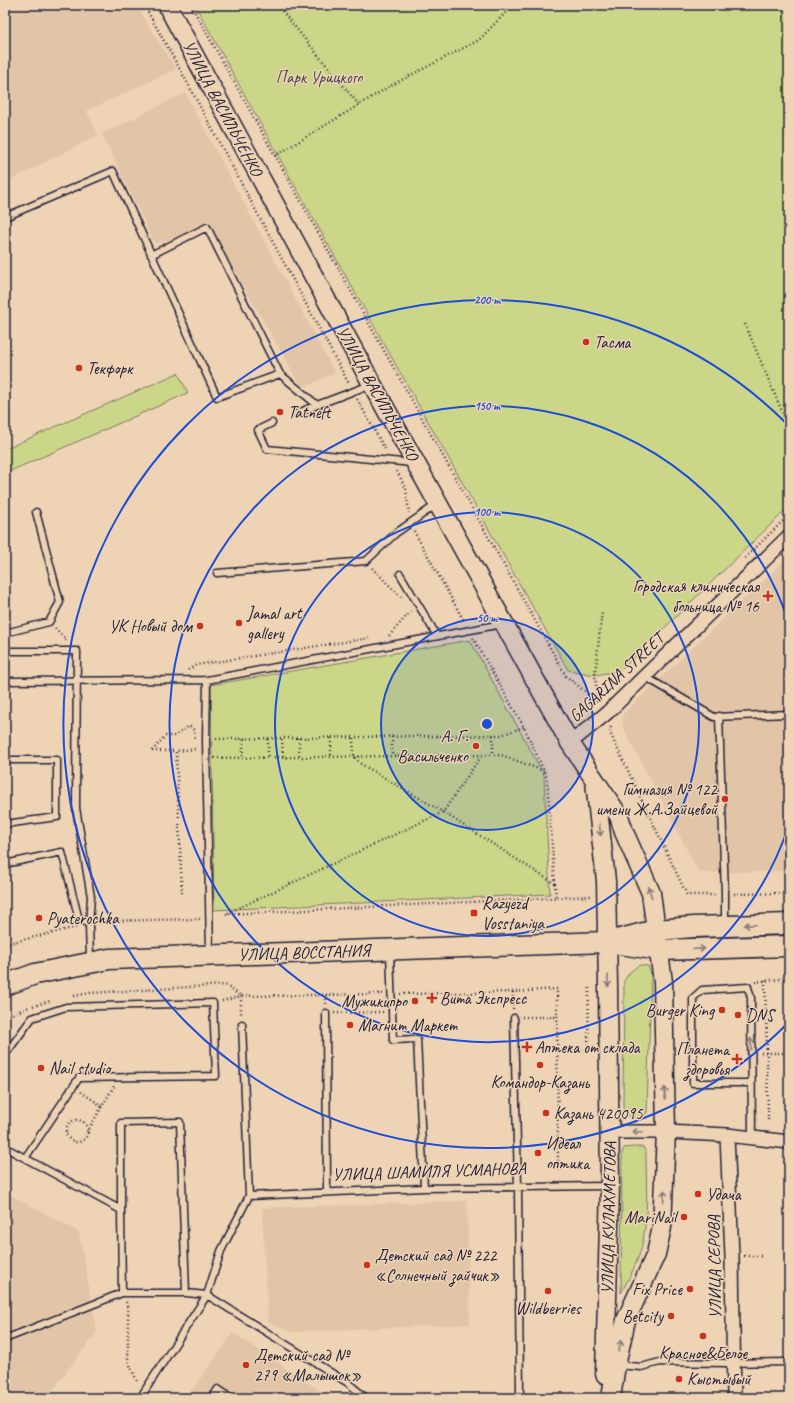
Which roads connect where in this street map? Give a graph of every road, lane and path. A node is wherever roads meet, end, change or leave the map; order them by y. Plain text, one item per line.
1 (144, 5) edge
2 (167, 5) edge
3 (191, 5) edge
4 (277, 5) edge
5 (513, 5) edge
6 (359, 105) junction
7 (274, 156) junction
8 (5, 217) edge
9 (151, 255) junction
10 (744, 324) dead end
11 (280, 374) junction
12 (372, 384) junction
13 (353, 391) junction
14 (317, 405) junction
15 (296, 414) dead end
16 (272, 423) dead end
17 (789, 428) edge
18 (391, 461) junction
19 (417, 464) junction
20 (438, 503) junction
21 (36, 512) dead end
22 (410, 522) junction
23 (789, 536) edge
24 (366, 561) junction
25 (217, 573) dead end
26 (400, 574) dead end
27 (402, 598) dead end
28 (412, 609) dead end
29 (602, 611) dead end
30 (49, 622) junction
31 (505, 624) junction
32 (468, 630) junction
33 (5, 633) edge
34 (437, 636) junction
35 (375, 637) dead end
36 (388, 637) dead end
37 (5, 651) edge
38 (77, 651) junction
39 (644, 676) junction
40 (77, 680) junction
41 (166, 680) junction
42 (207, 680) junction
43 (5, 681) edge
44 (789, 714) edge
45 (719, 716) junction
46 (612, 722) dead end
47 (524, 727) junction
48 (493, 735) junction
49 (392, 737) junction
50 (299, 738) junction
51 (330, 738) junction
52 (353, 738) junction
53 (243, 739) junction
54 (268, 739) junction
55 (282, 739) junction
56 (209, 740) junction
57 (570, 743) junction
58 (195, 750) junction
59 (176, 751) junction
60 (493, 755) junction
61 (392, 756) junction
62 (482, 756) junction
63 (268, 757) junction
64 (283, 757) junction
65 (299, 757) junction
66 (331, 757) junction
67 (354, 757) junction
68 (220, 758) dead end
69 (243, 758) junction
70 (5, 760) edge
71 (544, 771) junction
72 (594, 778) junction
73 (443, 812) junction
74 (5, 824) edge
75 (5, 864) edge
76 (555, 884) junction
77 (789, 892) edge
78 (182, 894) dead end
79 (725, 894) junction
80 (595, 896) dead end
81 (556, 899) junction
82 (200, 919) dead end
83 (789, 924) edge
84 (89, 925) junction
85 (725, 926) junction
86 (656, 930) junction
87 (607, 942) junction
88 (5, 944) edge
89 (789, 946) edge
90 (390, 950) junction
91 (660, 950) junction
92 (210, 956) junction
93 (90, 963) junction
94 (765, 980) dead end
95 (5, 985) edge
96 (589, 988) dead end
97 (513, 992) junction
98 (392, 994) junction
99 (326, 995) junction
100 (240, 996) junction
101 (66, 997) dead end
102 (51, 1000) dead end
103 (213, 1003) junction
104 (326, 1003) dead end
105 (241, 1009) dead end
106 (392, 1011) junction
107 (326, 1013) joint
108 (5, 1017) edge
109 (556, 1017) junction
110 (514, 1018) junction
111 (242, 1024) dead end
112 (557, 1050) junction
113 (751, 1052) junction
114 (766, 1053) junction
115 (5, 1055) edge
116 (119, 1077) junction
117 (751, 1083) junction
118 (789, 1086) edge
119 (73, 1087) junction
120 (102, 1106) junction
121 (768, 1120) dead end
122 (87, 1132) junction
123 (610, 1132) junction
124 (666, 1132) junction
125 (727, 1135) junction
126 (752, 1137) junction
127 (789, 1142) edge
128 (6, 1150) edge
129 (24, 1158) junction
130 (558, 1172) dead end
131 (610, 1186) junction
132 (518, 1187) junction
133 (424, 1188) junction
134 (328, 1192) junction
135 (249, 1196) junction
136 (121, 1210) junction
137 (122, 1293) junction
138 (186, 1293) junction
139 (207, 1295) junction
140 (5, 1339) edge
141 (789, 1362) edge
142 (733, 1363) junction
143 (616, 1365) junction
144 (141, 1396) edge
145 (362, 1397) edge
146 (212, 1398) edge
147 (231, 1398) edge
148 (518, 1398) edge
149 (603, 1398) edge
150 (611, 1398) edge
151 (734, 1398) edge

1 - 13 path
2 - 12 main road, УЛИЦА ВАСИЛЬЧЕНКО
3 - 7 path
4 - 6 path
5 - 6 path
6 - 7 path
7 - 29 path
8 - 9 lane
9 - 11 lane
9 - 11 lane
10 - 17 path
11 - 14 lane
12 - 13 lane
12 - 19 main road, УЛИЦА ВАСИЛЬЧЕНКО
13 - 14 lane
13 - 18 path
14 - 15 lane
16 - 18 lane
18 - 19 lane
18 - 22 path
19 - 20 main road, УЛИЦА ВАСИЛЬЧЕНКО
20 - 22 lane
20 - 31 main road, УЛИЦА ВАСИЛЬЧЕНКО
21 - 30 lane
22 - 24 lane
22 - 32 path
23 - 39 street, GAGARINA STREET
24 - 25 lane
24 - 27 path
26 - 34 lane
28 - 36 path
30 - 33 lane
30 - 38 path
31 - 32 lane
31 - 57 main road, УЛИЦА ВАСИЛЬЧЕНКО
32 - 34 lane
32 - 47 path
34 - 42 lane
35 - 41 path
37 - 38 lane
38 - 40 lane
39 - 45 lane
39 - 57 street, GAGARINA STREET
40 - 41 lane
40 - 43 lane
40 - 84 lane
41 - 42 lane
42 - 56 lane
44 - 45 lane
45 - 79 lane
46 - 79 path
47 - 48 path
47 - 71 path
48 - 49 path
48 - 60 path
49 - 52 path
49 - 61 path
50 - 51 path
50 - 55 path
50 - 65 path
51 - 52 path
51 - 66 path
52 - 67 path
53 - 54 path
53 - 56 path
53 - 69 path
54 - 55 path
54 - 63 path
55 - 64 path
56 - 58 path
56 - 92 lane
57 - 72 main road, УЛИЦА ВАСИЛЬЧЕНКО
58 - 59 path
58 - 59 path
59 - 78 path
60 - 62 path
60 - 71 path
61 - 62 path
61 - 67 path
62 - 73 path
63 - 64 path
63 - 69 path
64 - 65 path
65 - 66 path
66 - 67 path
67 - 73 path
68 - 69 path
70 - 74 lane
71 - 76 path
86 -> 72 main road, УЛИЦА ВАСИЛЬЧЕНКО
72 -> 87 main road, УЛИЦА ВАСИЛЬЧЕНКО
73 - 76 path
73 - 81 path
75 - 84 lane
76 - 81 path
77 - 79 path
79 - 85 lane
80 - 81 path
82 - 84 path
83 -> 85 main road, УЛИЦА ВОССТАНИЯ
84 - 88 path
84 - 93 lane
85 - 86 main road, УЛИЦА ВОССТАНИЯ
86 - 87 main road, УЛИЦА ВОССТАНИЯ
86 - 91 main road
87 - 90 main road, УЛИЦА ВОССТАНИЯ
87 - 91 main road, УЛИЦА ВОССТАНИЯ
87 -> 123 main road, УЛИЦА КУЛАХМЕТОВА
91 -> 89 main road, УЛИЦА ВОССТАНИЯ
90 - 92 main road, УЛИЦА ВОССТАНИЯ
90 - 98 lane
124 -> 91 main road, УЛИЦА КУЛАХМЕТОВА
92 - 93 main road, УЛИЦА ВОССТАНИЯ
93 - 95 main road, УЛИЦА ВОССТАНИЯ
94 - 114 path
96 - 112 path
97 - 98 path
97 - 109 path
97 - 110 path
98 - 99 path
98 - 106 lane
99 - 100 path
99 - 104 path
100 - 101 path
100 - 103 path
100 - 105 path
102 - 108 path
103 - 115 lane
103 - 116 lane
106 - 107 path
106 - 133 lane
107 - 134 lane
109 - 110 path
109 - 112 path
110 - 132 lane
111 - 135 lane
112 - 130 path
113 - 114 path
113 - 117 lane
113 -> 117 lane
114 - 118 path
114 - 121 path
116 - 119 lane
116 - 120 path
117 - 126 lane
119 - 120 path
119 - 129 lane
120 - 122 path
122 - 122 path
124 -> 123 street
123 - 131 main road, УЛИЦА КУЛАХМЕТОВА
124 - 125 street
143 -> 124 main road, УЛИЦА КУЛАХМЕТОВА
125 - 126 street
125 - 142 street, УЛИЦА СЕРОВА
126 - 127 street
128 - 129 lane
129 - 136 lane
131 - 132 lane, УЛИЦА ШАМИЛЯ УСМАНОВА
131 - 149 main road, УЛИЦА КУЛАХМЕТОВА
132 - 133 lane, УЛИЦА ШАМИЛЯ УСМАНОВА
132 - 148 lane
133 - 134 lane, УЛИЦА ШАМИЛЯ УСМАНОВА
134 - 135 lane, УЛИЦА ШАМИЛЯ УСМАНОВА
135 - 139 lane
136 - 137 lane
136 - 138 lane
137 - 138 lane
137 - 140 lane
137 - 144 path
138 - 139 lane
139 - 144 lane
139 - 145 lane
141 - 142 lane
142 - 143 lane
142 - 151 street, УЛИЦА СЕРОВА
143 - 150 main road, УЛИЦА КУЛАХМЕТОВА
146 - 147 lane

